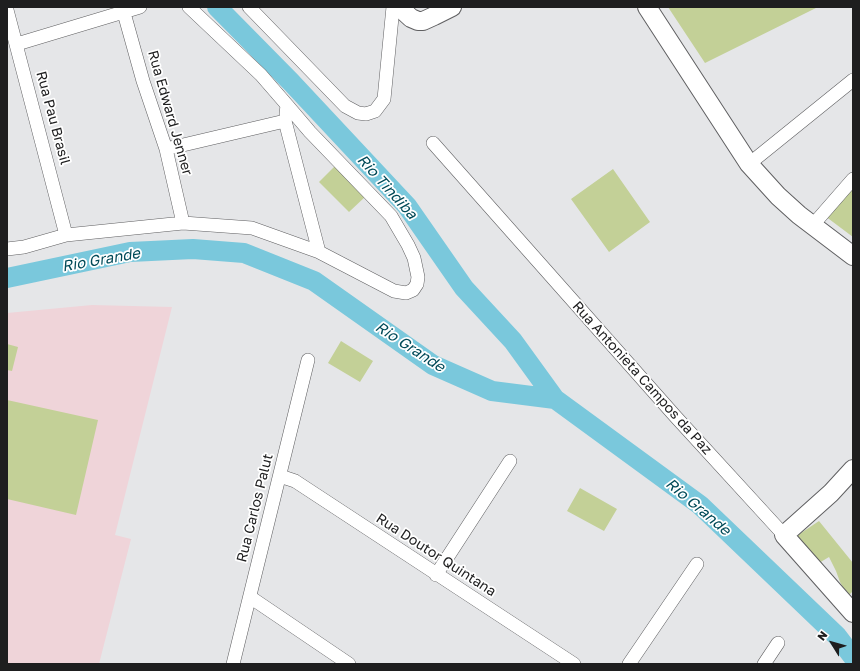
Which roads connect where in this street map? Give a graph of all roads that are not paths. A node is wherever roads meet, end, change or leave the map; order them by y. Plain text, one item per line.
1 (140, 7) edge
2 (189, 7) edge
3 (249, 7) edge
4 (393, 7) edge
5 (398, 7) edge
6 (452, 7) edge
7 (647, 7) edge
8 (7, 10) edge
9 (124, 13) junction
10 (17, 44) junction
11 (853, 80) edge
12 (287, 105) junction
13 (285, 121) junction
14 (433, 143) dead end
15 (166, 149) junction
16 (749, 164) junction
17 (853, 179) edge
18 (183, 223) junction
19 (812, 226) junction
20 (66, 235) junction
21 (7, 249) edge
22 (319, 252) junction
23 (853, 256) edge
24 (308, 360) dead end
25 (510, 461) dead end
26 (853, 469) edge
27 (280, 476) junction
28 (784, 535) junction
29 (698, 564) dead end
30 (436, 575) junction
31 (250, 597) junction
32 (853, 613) edge
33 (778, 642) dead end
34 (233, 664) edge
35 (349, 664) edge
36 (574, 664) edge
37 (629, 664) edge
38 (764, 664) edge

1 - 9 street
2 - 12 street
3 - 4 street
5 - 6 street
7 - 16 street
8 - 10 street, Rua Pau Brasil
9 - 10 street
9 - 15 street, Rua Edward Jenner
10 - 20 street, Rua Pau Brasil
11 - 16 street
12 - 13 street
12 - 22 street
13 - 15 street
13 - 22 street
14 - 28 street, Rua Antonieta Campos da Paz
15 - 18 street, Rua Edward Jenner
16 - 19 street
17 - 19 street
18 - 20 street
18 - 22 street
19 - 23 street
20 - 21 street
24 - 27 street, Rua Carlos Palut
25 - 30 street
26 - 28 street
27 - 30 street, Rua Doutor Quintana
27 - 31 street, Rua Carlos Palut
28 - 32 street, Rua Antonieta Campos da Paz
29 - 37 street
30 - 36 street, Rua Doutor Quintana
31 - 34 street, Rua Carlos Palut
31 - 35 street
33 - 38 street

